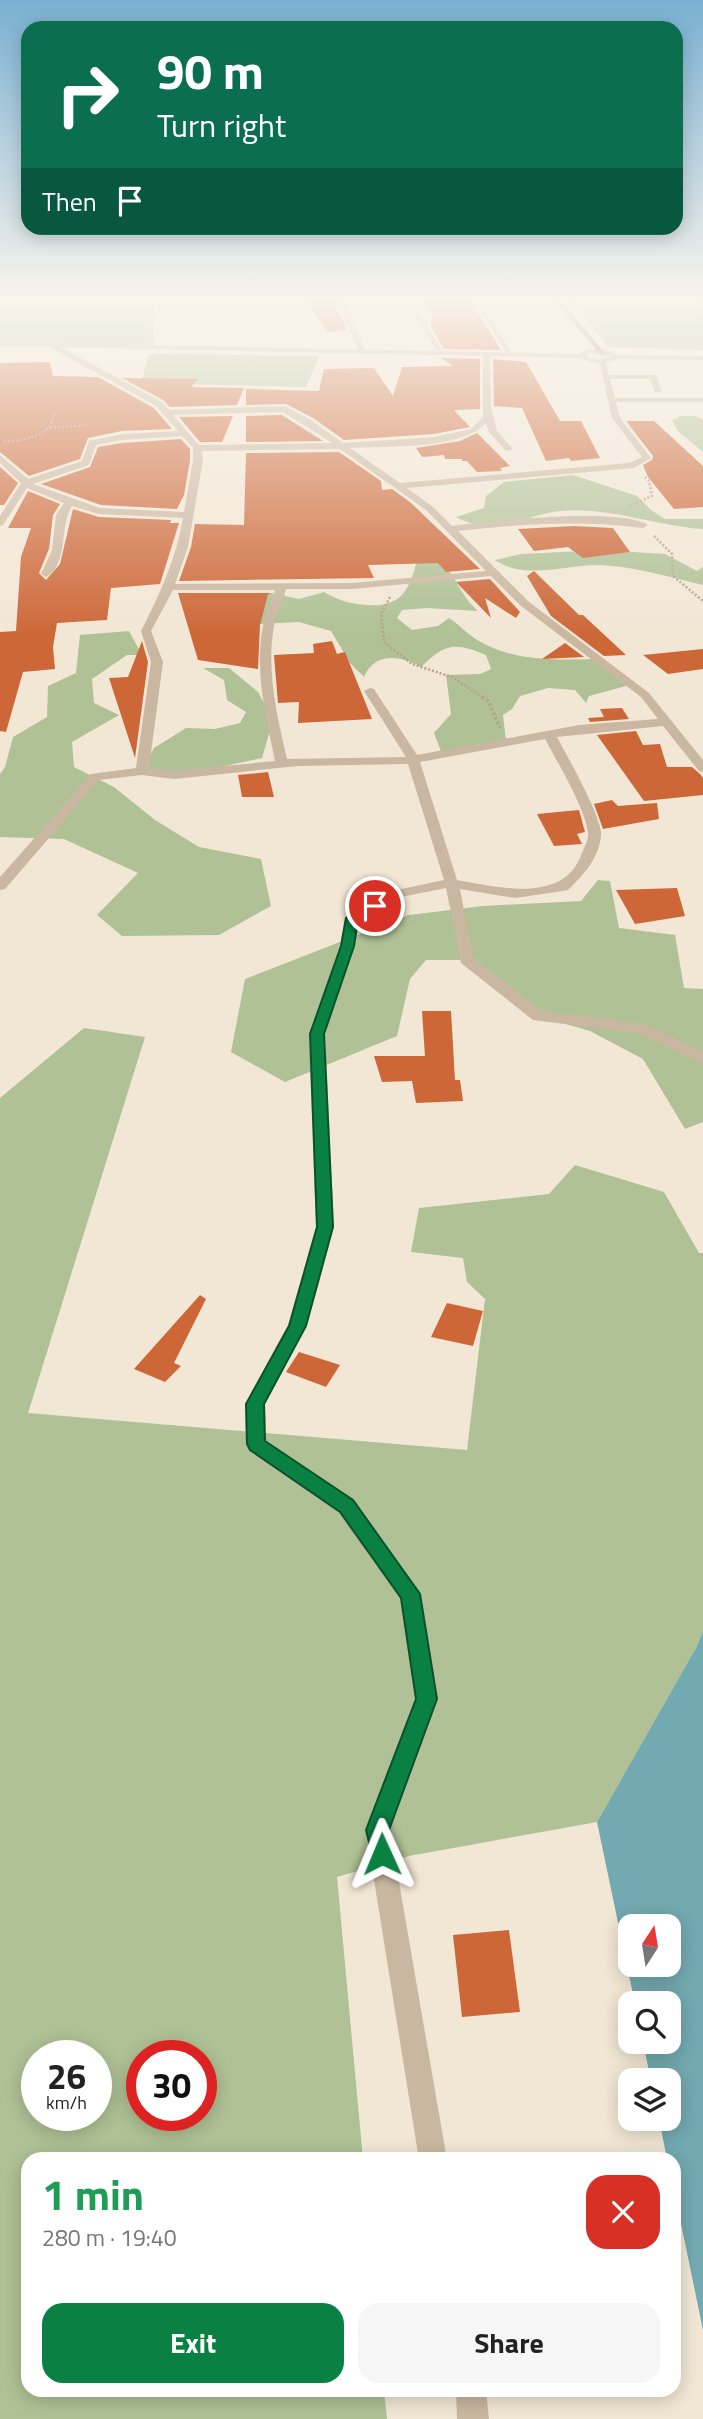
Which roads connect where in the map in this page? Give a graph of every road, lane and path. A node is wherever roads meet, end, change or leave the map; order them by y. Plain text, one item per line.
1 (217, 411) edge
2 (289, 411) edge
3 (487, 411) edge
4 (488, 411) edge
5 (614, 411) edge
6 (167, 413) joint
7 (54, 414) dead end
8 (185, 433) junction
9 (0, 442) edge
10 (339, 446) junction
11 (197, 448) junction
12 (509, 449) dead end
13 (0, 458) edge
14 (26, 483) junction
15 (401, 486) junction
16 (70, 502) junction
17 (188, 515) junction
18 (0, 523) edge
19 (643, 525) dead end
20 (450, 529) junction
21 (494, 573) junction
22 (46, 574) dead end
23 (393, 584) junction
24 (169, 587) junction
25 (281, 587) junction
26 (370, 691) dead end
27 (666, 722) junction
28 (549, 734) junction
29 (506, 741) junction
30 (413, 759) junction
31 (282, 764) junction
32 (702, 766) edge
33 (142, 771) junction
34 (451, 883) junction
35 (0, 886) edge
36 (703, 1059) edge
37 (432, 2152) edge
38 (471, 2397) edge
39 (473, 2419) edge

1 - 6 street
2 - 10 street
3 - 10 street
4 - 12 street
5 - 15 street
6 - 8 street
7 - 9 path
8 - 11 street
8 - 14 street
10 - 11 street
10 - 15 street
11 - 17 street
13 - 14 street
14 - 16 street
14 - 18 street
15 - 20 street
16 - 17 street
16 - 22 street
17 - 24 street
19 - 20 street
20 - 21 street
21 - 23 street
21 - 27 street
23 - 25 street
23 - 29 path
24 - 25 street
24 - 33 street
25 - 31 street
26 - 30 street
27 - 28 street
27 - 32 street
28 - 29 street
28 - 34 street
29 - 30 street
30 - 31 street
30 - 34 street
31 - 33 street
33 - 35 street
34 - 36 street
34 - 37 street
38 - 39 street

